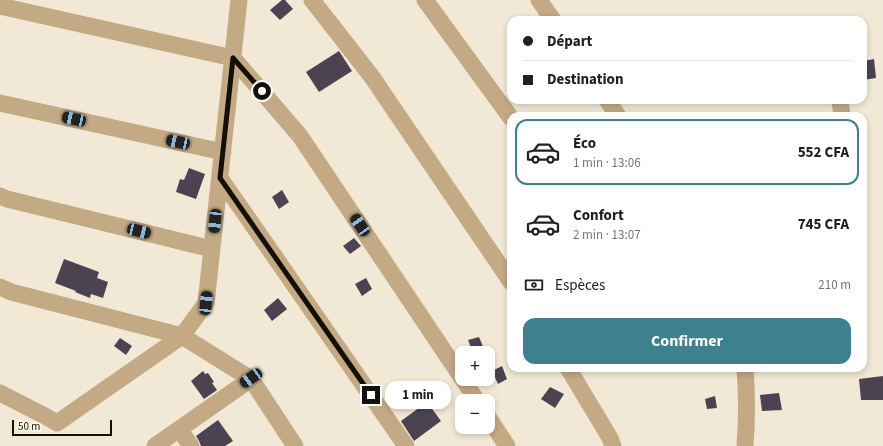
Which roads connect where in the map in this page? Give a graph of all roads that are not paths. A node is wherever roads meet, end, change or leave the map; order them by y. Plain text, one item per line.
1 (239, 0) edge
2 (312, 0) edge
3 (425, 0) edge
4 (539, 0) edge
5 (0, 6) edge
6 (550, 16) edge
7 (233, 58) junction
8 (0, 103) edge
9 (507, 113) edge
10 (223, 152) junction
11 (220, 178) junction
12 (0, 196) edge
13 (212, 249) junction
14 (507, 276) edge
15 (0, 287) edge
16 (182, 336) junction
17 (455, 368) edge
18 (570, 372) edge
19 (745, 372) edge
20 (251, 378) junction
21 (3, 399) edge
22 (495, 428) edge
23 (179, 429) junction
24 (155, 446) edge
25 (191, 446) edge
26 (295, 446) edge
27 (406, 446) edge
28 (507, 446) edge
29 (613, 446) edge
30 (745, 446) edge

1 - 7 street
2 - 14 street
3 - 9 street
4 - 6 street
5 - 7 street
7 - 10 street
7 - 17 street
8 - 10 street
10 - 11 street
11 - 13 street
11 - 27 street
12 - 13 street
13 - 16 street
15 - 16 street
16 - 20 street
16 - 21 street
18 - 29 street
19 - 30 street
20 - 23 street
20 - 26 street
22 - 28 street
23 - 24 street
23 - 25 street

